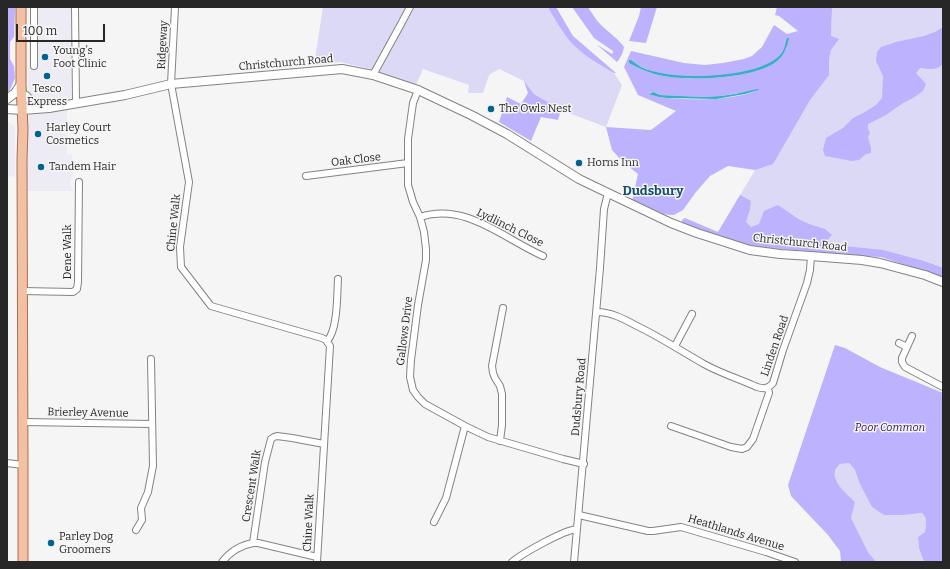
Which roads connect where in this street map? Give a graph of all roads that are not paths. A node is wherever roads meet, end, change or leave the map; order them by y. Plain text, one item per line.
1 (22, 7) edge
2 (34, 7) edge
3 (75, 7) edge
4 (175, 7) edge
5 (410, 7) edge
6 (34, 66) dead end
7 (373, 75) junction
8 (21, 84) junction
9 (171, 84) junction
10 (418, 90) junction
11 (26, 96) junction
12 (7, 99) edge
13 (76, 103) junction
14 (49, 108) junction
15 (7, 109) edge
16 (24, 110) junction
17 (7, 114) edge
18 (408, 163) junction
19 (306, 176) dead end
20 (78, 182) dead end
21 (608, 193) junction
22 (420, 217) junction
23 (543, 256) dead end
24 (811, 256) junction
25 (338, 278) dead end
26 (943, 282) edge
27 (22, 291) junction
28 (503, 308) dead end
29 (597, 312) junction
30 (692, 314) dead end
31 (912, 336) dead end
32 (327, 341) junction
33 (898, 343) dead end
34 (675, 346) junction
35 (907, 347) junction
36 (151, 360) dead end
37 (943, 387) edge
38 (768, 388) junction
39 (23, 422) junction
40 (152, 424) junction
41 (465, 426) junction
42 (671, 426) dead end
43 (500, 441) junction
44 (324, 444) junction
45 (7, 464) edge
46 (584, 464) junction
47 (23, 465) junction
48 (579, 515) junction
49 (434, 522) dead end
50 (577, 529) junction
51 (136, 530) dead end
52 (253, 543) junction
53 (317, 560) edge
54 (23, 562) edge
55 (222, 562) edge
56 (512, 562) edge
57 (574, 562) edge
58 (794, 562) edge

1 - 8 main road
1 - 11 main road
2 - 6 street
3 - 13 street
4 - 9 street, Ridgeway
5 - 7 street
7 - 9 main road, Christchurch Road
7 - 10 main road, Christchurch Road
8 - 12 main road
8 - 16 main road
9 - 13 main road, Christchurch Road
9 - 32 street, Chine Walk
10 - 18 street, Gallows Drive
10 - 21 main road, Christchurch Road
11 - 14 main road
11 - 16 main road
13 - 14 main road, Christchurch Road
14 - 16 main road, Christchurch Road
15 - 16 main road, Christchurch Road
16 - 17 main road, Christchurch Road
16 - 27 main road
18 - 19 street, Oak Close
18 - 22 street, Gallows Drive
20 - 27 street, Dene Walk
21 - 24 main road, Christchurch Road
21 - 29 street, Dudsbury Road
22 - 23 street, Lydlinch Close
22 - 41 street, Gallows Drive
24 - 26 main road, Christchurch Road
24 - 38 street, Linden Road
25 - 32 street, Chine Walk
27 - 39 main road
28 - 43 street
29 - 34 street, Linden Road
29 - 46 street, Dudsbury Road
30 - 34 street
31 - 35 street
32 - 44 street, Chine Walk
33 - 35 street
34 - 38 street, Linden Road
35 - 37 street
36 - 40 street
38 - 42 street
39 - 40 street, Brierley Avenue
39 - 47 main road
40 - 51 street
41 - 43 street, Gallows Drive
41 - 49 street
43 - 46 street, Gallows Drive
44 - 52 street, Crescent Walk
44 - 53 street, Chine Walk
45 - 47 street
46 - 48 street, Dudsbury Road
47 - 54 main road
48 - 50 street, Dudsbury Road
48 - 58 street, Heathlands Avenue
50 - 56 street
50 - 57 street, Dudsbury Road
52 - 53 street
52 - 55 street

